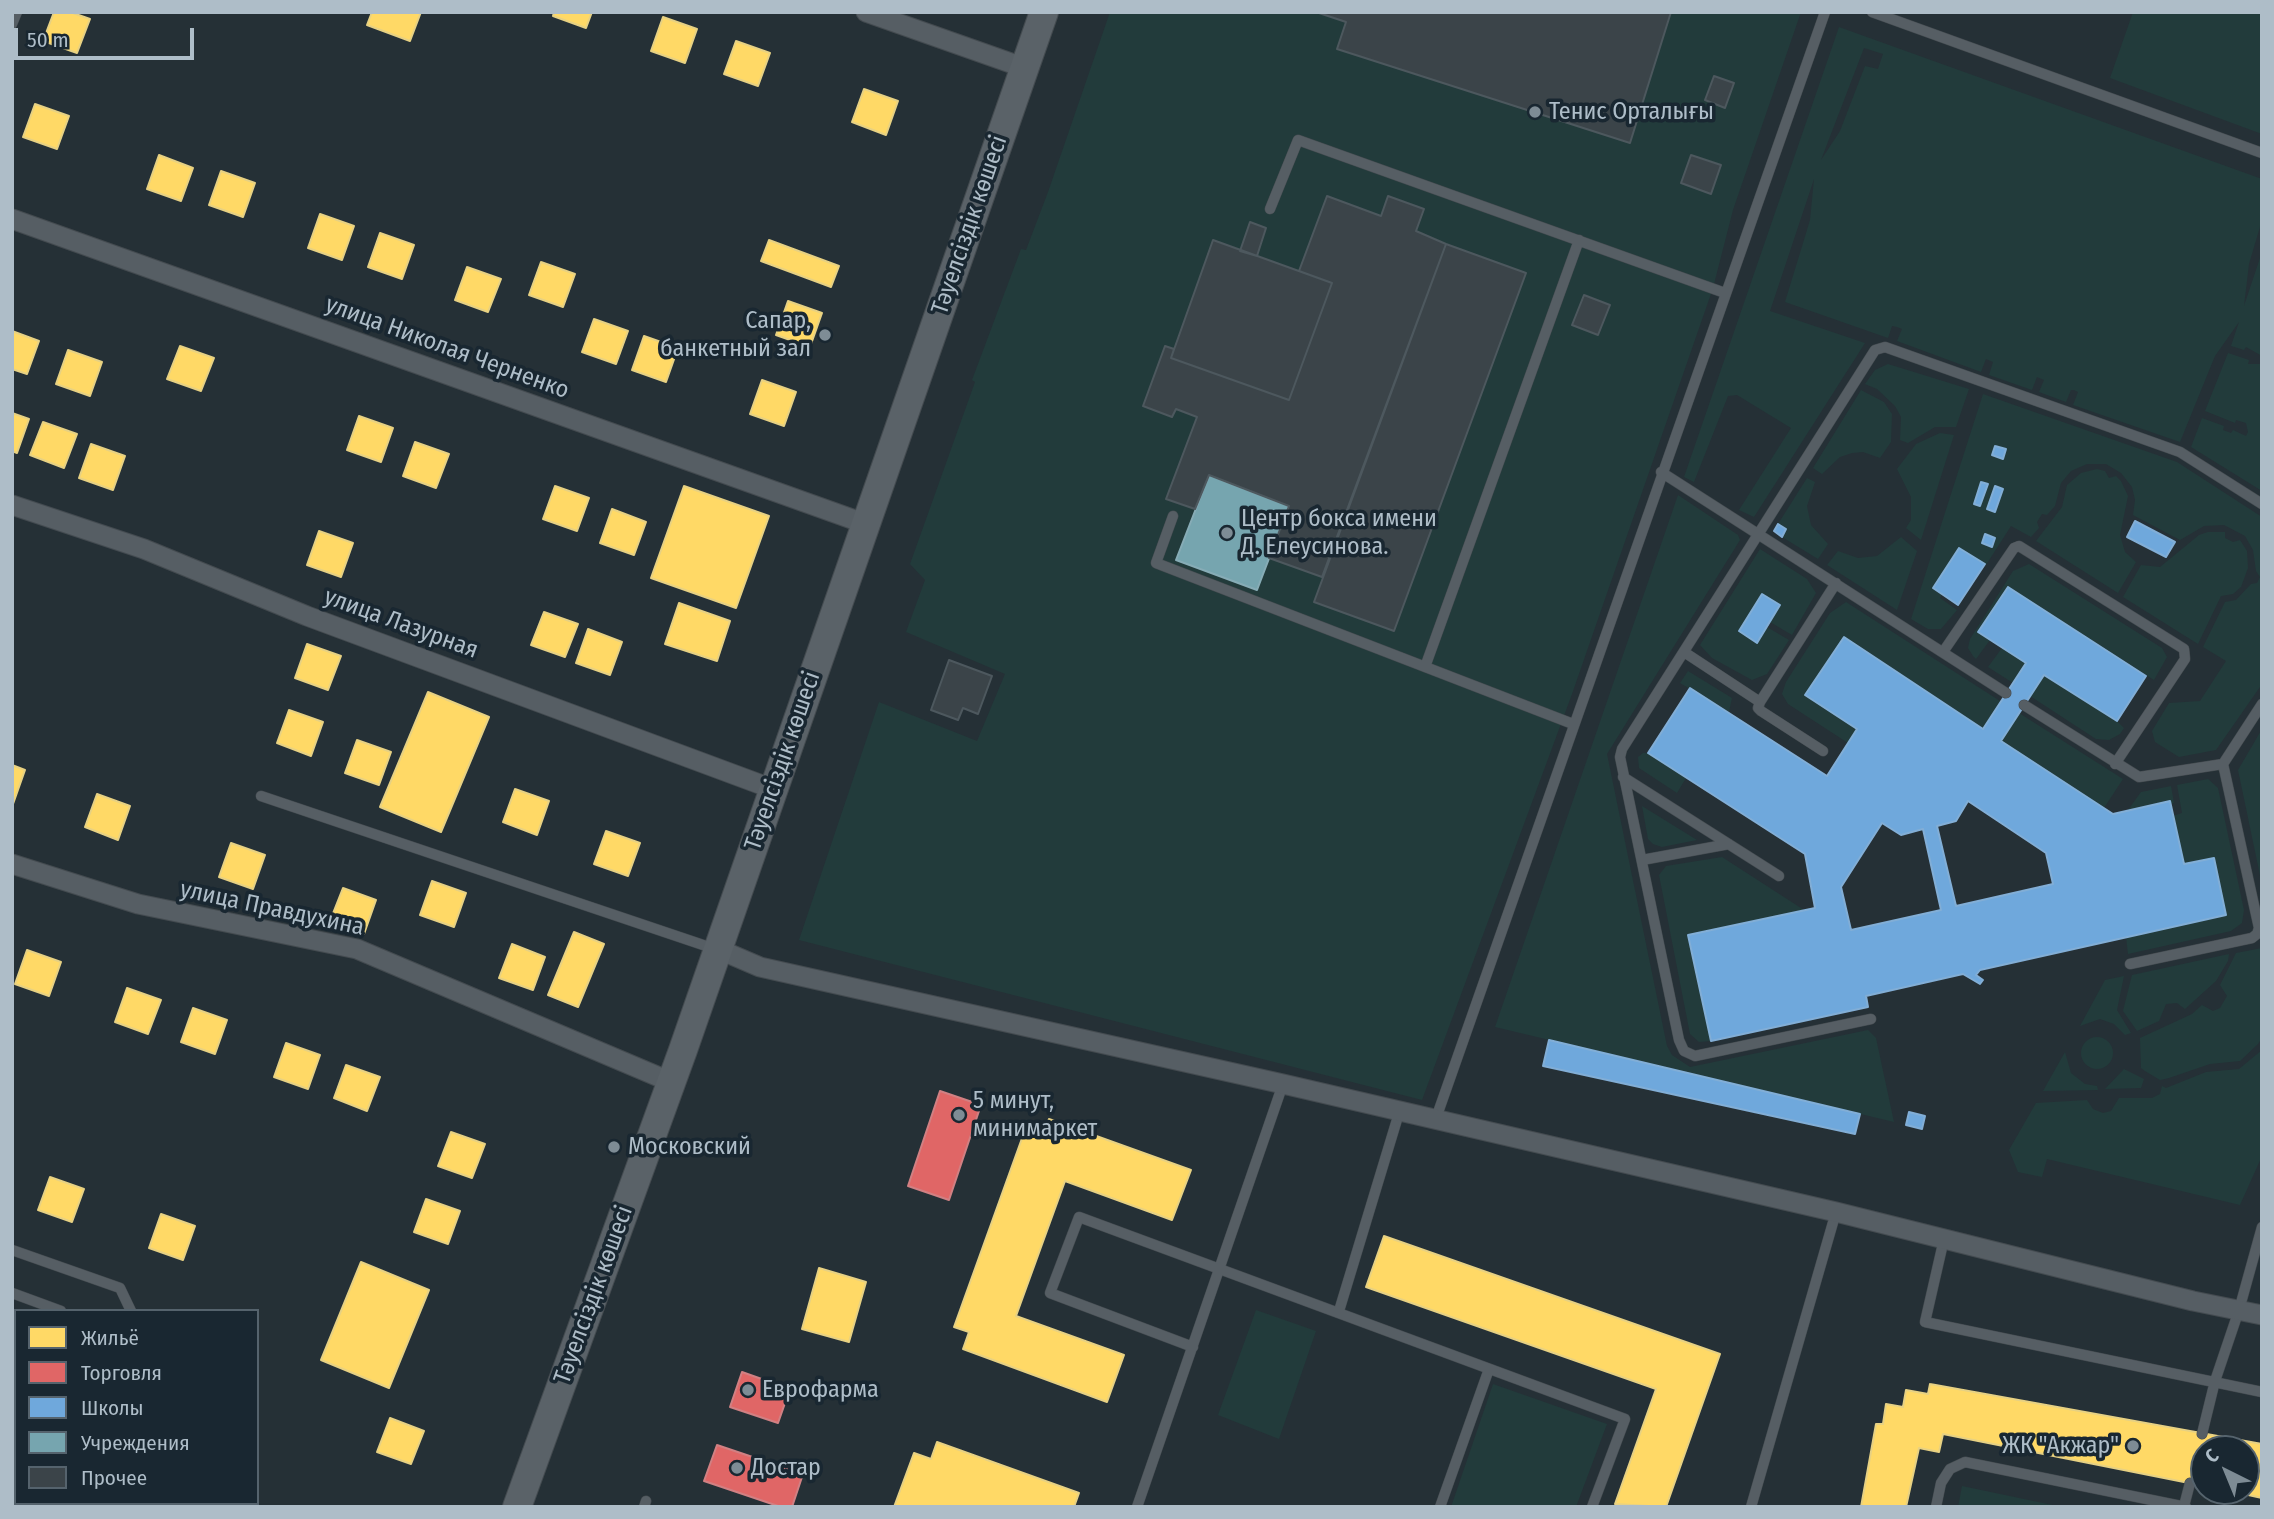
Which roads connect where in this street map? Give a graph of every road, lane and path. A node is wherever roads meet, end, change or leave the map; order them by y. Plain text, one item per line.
1 (17, 12) edge
2 (866, 12) edge
3 (1044, 12) edge
4 (1825, 12) edge
5 (1872, 12) edge
6 (12, 24) edge
7 (1025, 68) junction
8 (2262, 153) edge
9 (1270, 209) dead end
10 (12, 219) edge
11 (1579, 240) junction
12 (1725, 293) junction
13 (1661, 472) junction
14 (2262, 504) edge
15 (12, 505) edge
16 (1173, 516) dead end
17 (866, 524) junction
18 (1759, 534) junction
19 (1836, 583) junction
20 (1684, 652) junction
21 (1944, 652) junction
22 (1424, 667) junction
23 (2006, 693) dead end
24 (1760, 702) junction
25 (2262, 704) edge
26 (2024, 705) dead end
27 (1573, 724) junction
28 (1823, 751) dead end
29 (2115, 764) junction
30 (2223, 764) junction
31 (1623, 777) junction
32 (773, 789) junction
33 (261, 796) dead end
34 (1729, 844) junction
35 (1642, 860) junction
36 (14, 870) edge
37 (1779, 876) dead end
38 (718, 949) junction
39 (2130, 964) dead end
40 (1871, 1019) dead end
41 (671, 1082) junction
42 (1283, 1084) junction
43 (1399, 1113) junction
44 (1435, 1121) junction
45 (1836, 1212) junction
46 (2262, 1227) edge
47 (1944, 1239) junction
48 (12, 1250) edge
49 (1220, 1271) junction
50 (12, 1293) edge
51 (56, 1309) edge
52 (130, 1309) edge
53 (2239, 1310) junction
54 (1339, 1311) junction
55 (2262, 1315) edge
56 (1193, 1347) junction
57 (1489, 1369) junction
58 (2215, 1381) junction
59 (2262, 1392) edge
60 (2202, 1434) dead end
61 (2190, 1483) dead end
62 (517, 1507) edge
63 (1137, 1507) edge
64 (1440, 1507) edge
65 (1592, 1507) edge
66 (1751, 1507) edge
67 (1936, 1507) edge
68 (2185, 1507) edge

1 - 6 lane
2 - 7 street
3 - 7 main road, Тәуелсіздік көшесі
4 - 12 lane
5 - 8 lane
7 - 17 main road, Тәуелсіздік көшесі
9 - 11 lane
10 - 17 street, улица Николая Черненко
11 - 12 lane
11 - 22 lane
12 - 13 lane
13 - 18 lane
13 - 27 lane
14 - 18 lane
15 - 32 street, улица Лазурная
16 - 22 lane
17 - 32 main road, Тәуелсіздік көшесі
18 - 19 lane
18 - 20 lane
19 - 21 lane
19 - 24 lane
20 - 24 lane
20 - 31 lane
21 - 23 lane
21 - 29 lane
22 - 27 lane
24 - 28 lane
25 - 30 lane
26 - 29 lane
27 - 44 lane
29 - 30 lane
30 - 39 lane
31 - 34 lane
31 - 35 lane
32 - 38 main road, Тәуелсіздік көшесі
33 - 38 lane
34 - 35 lane
34 - 37 lane
35 - 40 lane
36 - 41 street, улица Правдухина
38 - 41 main road, Тәуелсіздік көшесі
38 - 42 street
41 - 62 main road, Тәуелсіздік көшесі
42 - 43 street
42 - 49 lane
43 - 44 street
43 - 54 lane
44 - 45 street
45 - 47 street
45 - 66 lane
46 - 53 lane
47 - 53 street
47 - 58 lane
48 - 52 lane
49 - 54 lane
49 - 56 lane
49 - 56 lane
50 - 51 lane
53 - 55 street
53 - 58 lane
54 - 57 lane
56 - 63 lane
57 - 64 lane
57 - 65 lane
58 - 59 lane
58 - 60 lane
61 - 68 lane
67 - 68 lane

